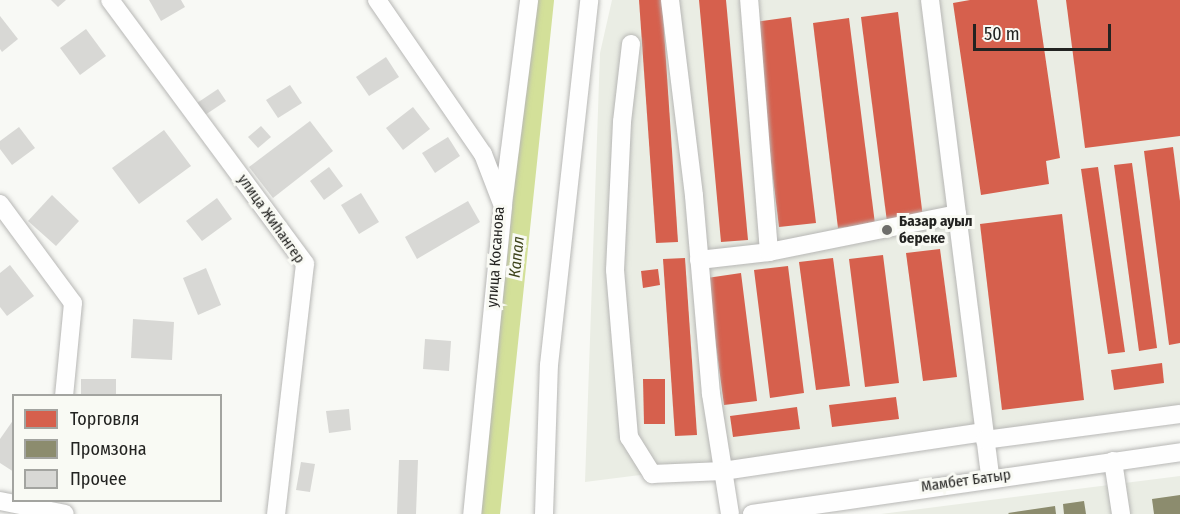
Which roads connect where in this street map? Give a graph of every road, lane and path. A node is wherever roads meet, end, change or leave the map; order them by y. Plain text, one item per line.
1 (110, 0) edge
2 (377, 0) edge
3 (529, 0) edge
4 (589, 0) edge
5 (670, 0) edge
6 (749, 0) edge
7 (930, 0) edge
8 (631, 44) dead end
9 (0, 204) edge
10 (502, 206) junction
11 (957, 214) junction
12 (769, 252) junction
13 (699, 260) junction
14 (64, 394) edge
15 (1180, 414) edge
16 (985, 436) junction
17 (1180, 452) edge
18 (1113, 461) junction
19 (723, 471) junction
20 (990, 477) junction
21 (0, 501) edge
22 (57, 509) edge
23 (276, 514) edge
24 (472, 514) edge
25 (543, 514) edge
26 (730, 514) edge
27 (752, 514) edge
28 (1121, 514) edge

1 - 23 street, улица Жиhангер
2 - 10 street, улица Косанова
3 - 10 street
4 - 25 street
5 - 13 street
6 - 12 street
7 - 11 street
8 - 19 street
9 - 14 street
10 - 24 street, улица Косанова
11 - 12 street
11 - 16 street
12 - 13 street
13 - 19 street
15 - 16 street
16 - 19 street
16 - 20 street
17 - 18 street, Мамбет Батыр
18 - 20 street, Мамбет Батыр
18 - 28 street
19 - 26 street
20 - 27 street, Мамбет Батыр
21 - 22 street

